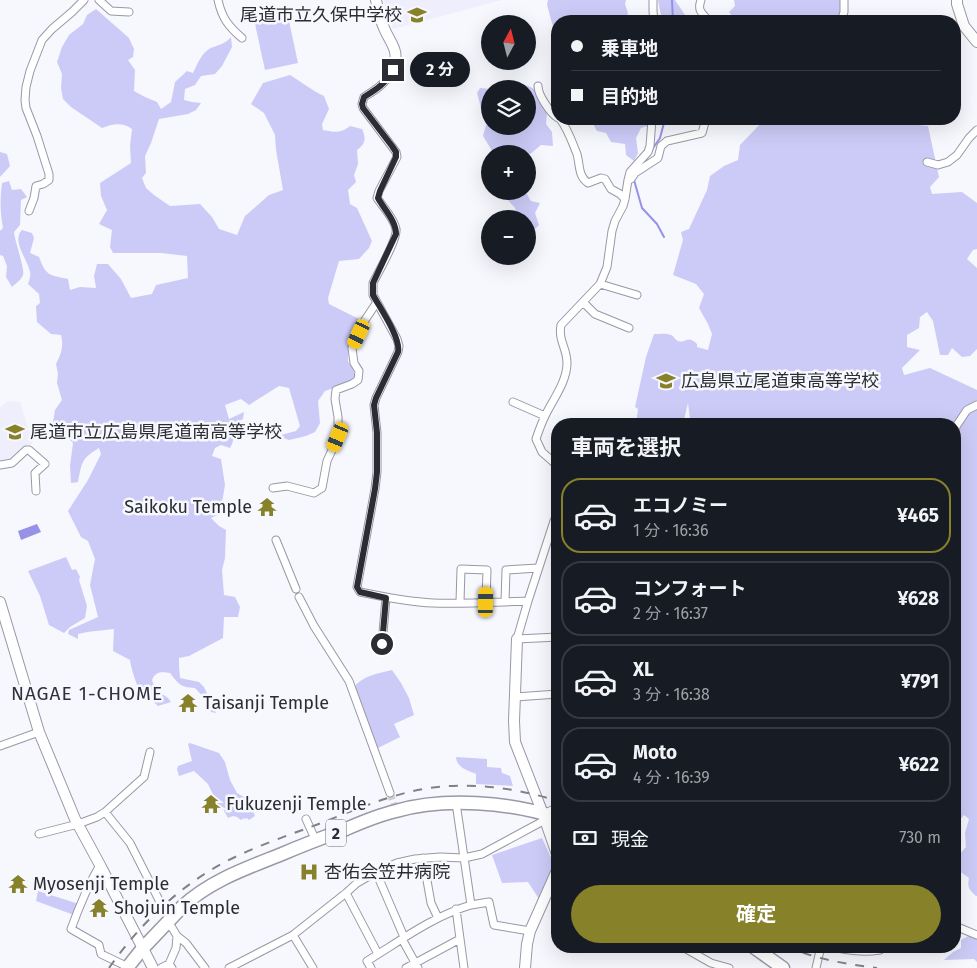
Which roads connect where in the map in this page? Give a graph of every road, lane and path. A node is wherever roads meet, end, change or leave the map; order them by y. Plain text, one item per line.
1 (84, 0) edge
2 (99, 0) edge
3 (218, 0) edge
4 (376, 0) edge
5 (653, 0) edge
6 (844, 0) edge
7 (957, 0) edge
8 (699, 2) edge
9 (129, 12) dead end
10 (653, 15) edge
11 (704, 15) edge
12 (843, 15) edge
13 (960, 15) edge
14 (961, 18) edge
15 (242, 38) dead end
16 (977, 42) edge
17 (393, 70) joint
18 (538, 86) dead end
19 (551, 111) edge
20 (563, 125) edge
21 (652, 125) edge
22 (704, 125) edge
23 (977, 130) edge
24 (927, 162) dead end
25 (628, 180) junction
26 (625, 199) junction
27 (29, 210) dead end
28 (600, 284) junction
29 (637, 295) dead end
30 (377, 302) junction
31 (583, 302) junction
32 (629, 328) dead end
33 (513, 402) dead end
34 (977, 405) edge
35 (545, 416) junction
36 (961, 419) edge
37 (551, 460) edge
38 (0, 465) edge
39 (273, 488) dead end
40 (36, 491) dead end
41 (551, 532) edge
42 (276, 540) dead end
43 (538, 568) junction
44 (296, 589) dead end
45 (299, 597) dead end
46 (386, 598) junction
47 (0, 602) edge
48 (460, 602) junction
49 (486, 602) junction
50 (505, 602) junction
51 (528, 602) junction
52 (551, 637) edge
53 (517, 639) junction
54 (382, 644) dead end
55 (551, 694) edge
56 (515, 697) junction
57 (39, 732) junction
58 (0, 746) edge
59 (150, 752) dead end
60 (390, 793) tunnel mouth
61 (456, 802) junction
62 (105, 812) junction
63 (549, 818) edge
64 (306, 820) dead end
65 (78, 824) junction
66 (39, 834) dead end
67 (316, 841) junction
68 (422, 858) junction
69 (464, 858) junction
70 (100, 865) junction
71 (376, 872) junction
72 (551, 884) edge
73 (346, 893) junction
74 (471, 905) junction
75 (456, 909) junction
76 (438, 918) junction
77 (170, 919) junction
78 (961, 928) edge
79 (530, 931) junction
80 (293, 935) junction
81 (977, 935) edge
82 (177, 936) junction
83 (403, 938) junction
84 (460, 940) junction
85 (142, 948) junction
86 (694, 953) edge
87 (761, 953) edge
88 (819, 953) edge
89 (378, 954) junction
90 (417, 965) edge
91 (171, 966) edge
92 (128, 967) edge
93 (780, 967) edge
94 (153, 968) edge
95 (161, 968) edge
96 (205, 968) edge
97 (229, 968) edge
98 (313, 968) edge
99 (370, 968) edge
100 (406, 968) edge
101 (464, 968) edge
102 (525, 968) edge
103 (729, 968) edge
104 (816, 968) edge

1 - 27 street
2 - 9 street
3 - 15 street
4 - 17 street
5 - 10 street
6 - 12 street
7 - 13 street
8 - 11 street
14 - 16 street
17 - 30 street
18 - 19 street
20 - 26 street
21 - 25 street
22 - 25 street
23 - 24 street
25 - 26 street
26 - 28 street
28 - 29 street
28 - 31 street
30 - 39 street
30 - 46 street
31 - 32 street
31 - 35 street
33 - 35 street
34 - 36 street
35 - 37 street
38 - 40 street
41 - 43 street
42 - 44 street
43 - 50 street
43 - 51 street
45 - 60 street
46 - 48 street
46 - 54 street
47 - 57 street
48 - 49 street
48 - 49 street
49 - 50 street
50 - 51 street
51 - 53 street
52 - 53 street
53 - 56 street
55 - 56 street
56 - 63 street
57 - 58 street
57 - 65 street
59 - 62 street
61 - 63 highway, 2
61 - 67 highway, 2
61 - 69 street
62 - 65 street
62 - 77 street
63 - 69 street
64 - 67 street
65 - 66 street
65 - 70 street
67 - 77 highway, 2
68 - 69 street
68 - 71 street
68 - 76 street
69 - 74 street
70 - 85 street
70 - 92 street
71 - 73 street
71 - 83 street
72 - 79 street
73 - 80 street
73 - 89 street
74 - 75 street
74 - 79 street
75 - 76 street
75 - 84 street
76 - 83 street
77 - 82 street
77 - 85 highway, 2
78 - 81 street
79 - 102 street
80 - 97 street
80 - 98 street
82 - 91 street
82 - 96 street
83 - 89 street
83 - 90 street
84 - 90 street
84 - 101 street
85 - 92 highway, 2
85 - 94 street
86 - 103 street
87 - 93 highway
88 - 104 street
89 - 99 street
90 - 100 street
91 - 95 street

